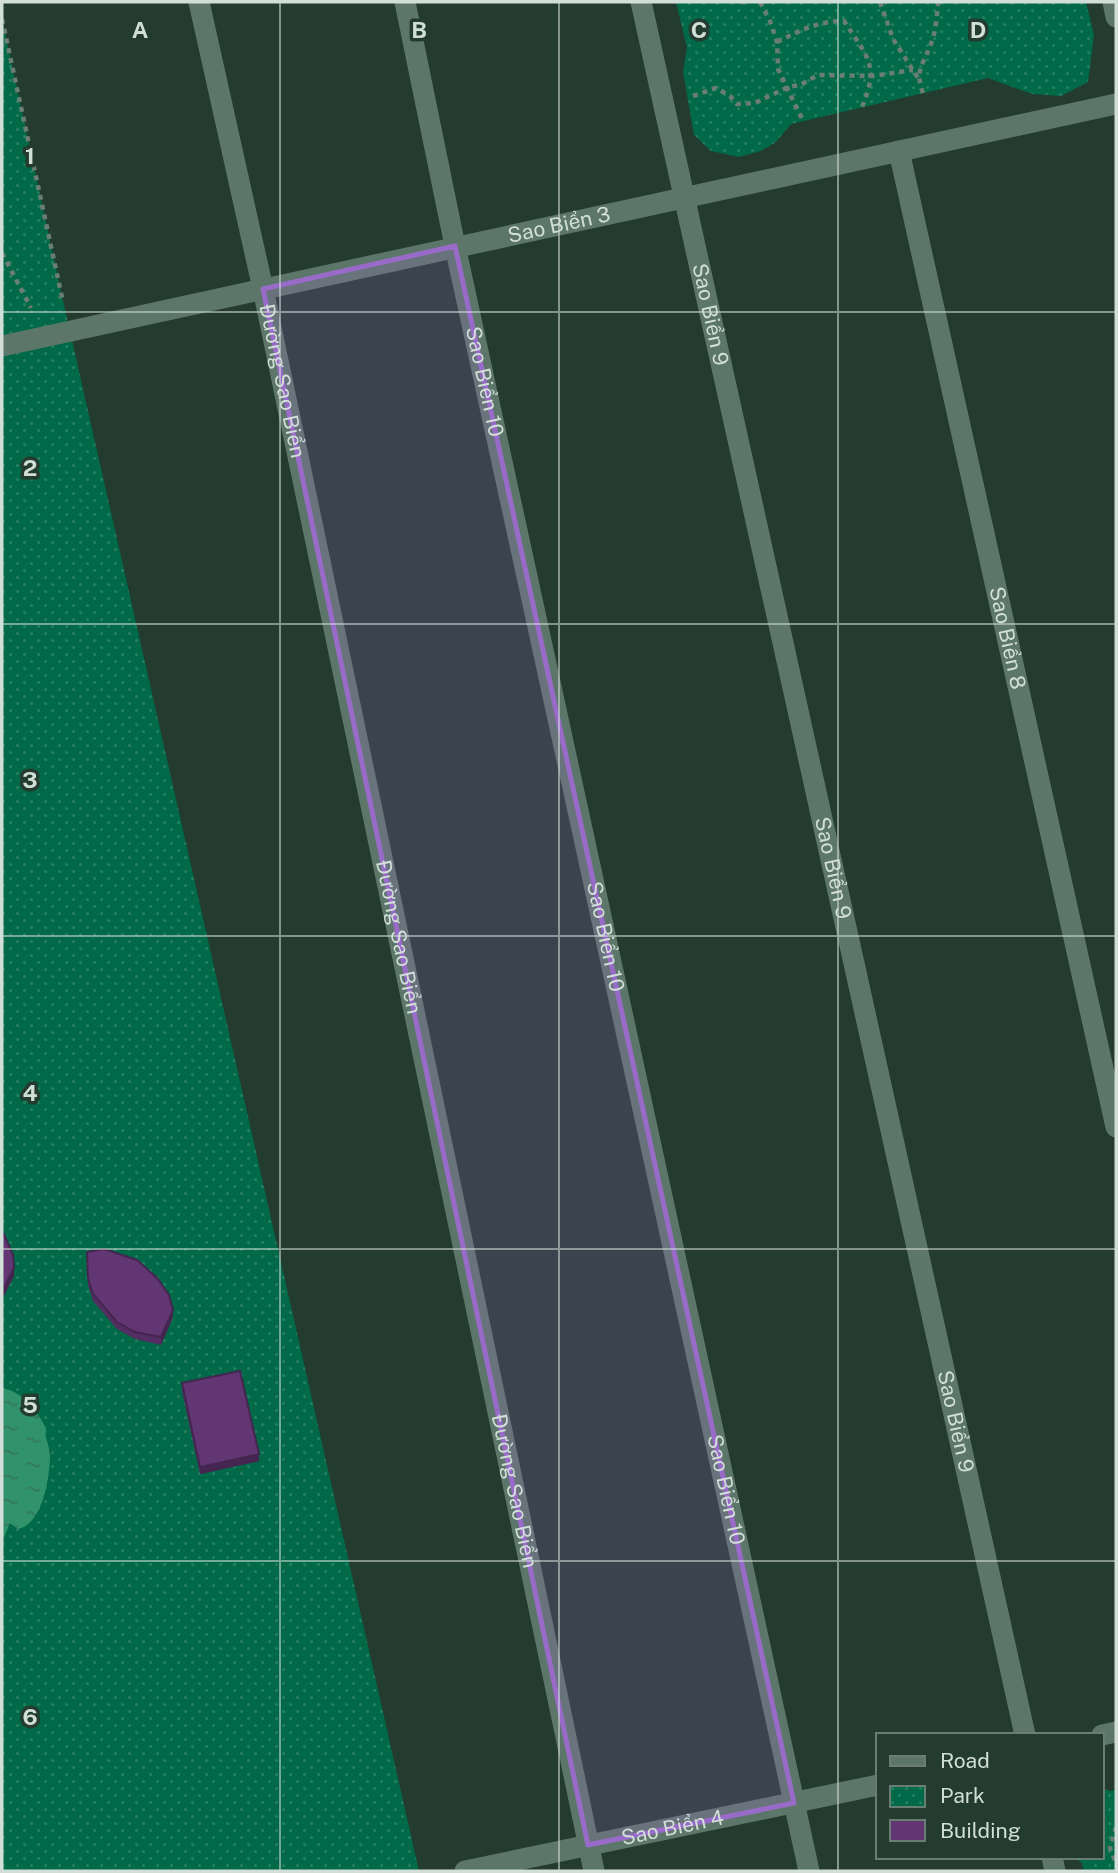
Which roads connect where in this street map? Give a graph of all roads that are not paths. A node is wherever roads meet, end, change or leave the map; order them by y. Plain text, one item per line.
1 (199, 2) edge
2 (405, 2) edge
3 (641, 2) edge
4 (1113, 2) edge
5 (1116, 17) edge
6 (1116, 104) edge
7 (899, 151) junction
8 (684, 197) junction
9 (454, 246) junction
10 (262, 289) junction
11 (2, 345) edge
12 (1116, 1127) edge
13 (1025, 1733) edge
14 (876, 1785) edge
15 (794, 1803) junction
16 (588, 1844) junction
17 (465, 1871) edge
18 (594, 1871) edge
19 (809, 1871) edge

1 - 10 street, Đường Sao Biển
2 - 9 street, Sao Biển 10
3 - 8 street, Sao Biển 9
4 - 5 street
6 - 7 street, Sao Biển 3
7 - 8 street, Sao Biển 3
7 - 12 street, Sao Biển 8
8 - 9 street, Sao Biển 3
8 - 13 street, Sao Biển 9
9 - 10 street, Sao Biển 3
9 - 15 street, Sao Biển 10
10 - 11 street, Sao Biển 3
10 - 16 street, Đường Sao Biển
14 - 15 street, Sao Biển 4
15 - 16 street, Sao Biển 4
15 - 19 street, Sao Biển 10
16 - 17 street, Sao Biển 4
16 - 18 street, Đường Sao Biển

